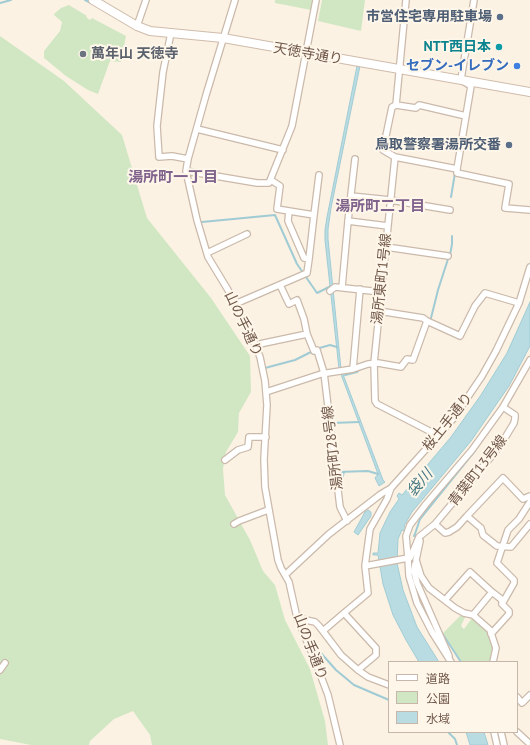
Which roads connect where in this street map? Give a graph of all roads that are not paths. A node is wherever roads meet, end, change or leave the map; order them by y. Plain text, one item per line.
1 (93, 0) edge
2 (146, 0) edge
3 (235, 0) edge
4 (316, 0) edge
5 (406, 0) edge
6 (474, 0) edge
7 (137, 26) junction
8 (171, 33) junction
9 (224, 38) junction
10 (306, 54) junction
11 (400, 70) junction
12 (461, 80) junction
13 (530, 92) edge
14 (396, 105) junction
15 (466, 116) junction
16 (197, 129) junction
17 (283, 150) junction
18 (395, 157) junction
19 (188, 159) junction
20 (356, 159) dead end
21 (457, 169) junction
22 (186, 171) junction
23 (319, 175) dead end
24 (271, 180) junction
25 (351, 196) junction
26 (390, 200) junction
27 (450, 210) dead end
28 (530, 210) edge
29 (289, 211) junction
30 (314, 215) junction
31 (348, 221) junction
32 (388, 226) junction
33 (247, 234) dead end
34 (386, 248) junction
35 (207, 253) junction
36 (448, 256) dead end
37 (309, 259) junction
38 (530, 267) edge
39 (280, 285) junction
40 (342, 287) junction
41 (360, 289) junction
42 (330, 291) dead end
43 (381, 292) junction
44 (519, 303) junction
45 (235, 304) junction
46 (379, 311) junction
47 (427, 320) junction
48 (307, 334) junction
49 (255, 345) junction
50 (530, 360) edge
51 (374, 363) junction
52 (353, 369) junction
53 (324, 374) junction
54 (266, 392) junction
55 (503, 407) junction
56 (439, 436) junction
57 (266, 437) junction
58 (225, 460) dead end
59 (391, 488) junction
60 (530, 496) edge
61 (530, 502) edge
62 (268, 510) junction
63 (467, 516) junction
64 (346, 521) junction
65 (234, 524) dead end
66 (435, 524) junction
67 (530, 524) edge
68 (421, 535) junction
69 (503, 546) junction
70 (406, 559) junction
71 (416, 560) junction
72 (365, 566) junction
73 (285, 575) junction
74 (492, 592) junction
75 (445, 600) junction
76 (502, 604) junction
77 (344, 612) junction
78 (473, 615) junction
79 (297, 618) junction
80 (323, 631) junction
81 (491, 634) junction
82 (450, 661) edge
83 (493, 661) edge
84 (5, 663) dead end
85 (0, 670) edge
86 (358, 670) junction
87 (388, 685) edge
88 (530, 694) edge
89 (518, 698) edge
90 (494, 733) edge
91 (501, 733) edge
92 (518, 733) edge
93 (522, 737) junction
94 (530, 744) edge
95 (340, 745) edge
96 (497, 745) edge
97 (504, 745) edge
98 (522, 745) edge

1 - 7 street, 天徳寺通り
2 - 7 street
3 - 9 street, 山の手通り
4 - 10 street
5 - 11 street
6 - 12 street
7 - 8 street, 天徳寺通り
8 - 9 street, 天徳寺通り
8 - 19 street
9 - 10 street, 天徳寺通り
9 - 16 street, 山の手通り
10 - 11 street, 天徳寺通り
10 - 17 street
11 - 12 street, 天徳寺通り
11 - 14 street
12 - 13 street, 天徳寺通り
12 - 15 street
14 - 15 street
14 - 18 street
15 - 21 street
16 - 17 street
16 - 19 street, 山の手通り
17 - 24 street
18 - 21 street
18 - 26 street, 湯所東町1号線
19 - 22 street, 山の手通り
20 - 25 street
21 - 28 street
22 - 24 street
22 - 35 street, 山の手通り
23 - 30 street
24 - 29 street
25 - 26 street
25 - 31 street
26 - 27 street
26 - 32 street, 湯所東町1号線
29 - 30 street
29 - 37 street
30 - 37 street
31 - 32 street
31 - 40 street
32 - 34 street, 湯所東町1号線
33 - 35 street
34 - 36 street
34 - 43 street, 湯所東町1号線
35 - 45 street, 山の手通り
37 - 39 street
38 - 44 street, 桜土手通り
39 - 45 street
39 - 48 street, 湯所町28号線
40 - 41 street
40 - 42 street
41 - 43 street
41 - 52 street
43 - 46 street, 湯所東町1号線
44 - 47 street
44 - 56 street, 桜土手通り
45 - 49 street, 山の手通り
46 - 47 street
46 - 51 street, 湯所東町1号線
47 - 51 street
48 - 49 street
48 - 53 street, 湯所町28号線
49 - 54 street, 山の手通り
50 - 55 street
51 - 52 street
51 - 56 street, 湯所東町1号線
52 - 53 street
53 - 54 street
53 - 64 street, 湯所町28号線
54 - 57 street, 山の手通り
55 - 66 street, 青葉町13号線
55 - 70 street
56 - 59 street, 桜土手通り
57 - 58 street
57 - 62 street, 山の手通り
59 - 64 street, 桜土手通り
59 - 72 street
60 - 63 street
61 - 69 street
62 - 65 street
62 - 73 street, 山の手通り
63 - 66 street
63 - 69 street
64 - 73 street, 桜土手通り
66 - 68 street, 青葉町13号線
67 - 69 street
68 - 70 street, 青葉町13号線
68 - 71 street
69 - 76 street
70 - 72 street
70 - 82 street
71 - 75 street
71 - 82 street
72 - 77 street
73 - 79 street, 山の手通り
74 - 75 street
74 - 76 street
74 - 78 street
75 - 78 street
76 - 81 street
77 - 80 street
77 - 86 street
78 - 81 street
79 - 80 street
79 - 95 street, 山の手通り
80 - 86 street
81 - 83 street
84 - 85 street
86 - 87 street
88 - 89 street
90 - 96 street
91 - 97 street
92 - 93 street
93 - 94 street
93 - 98 street

